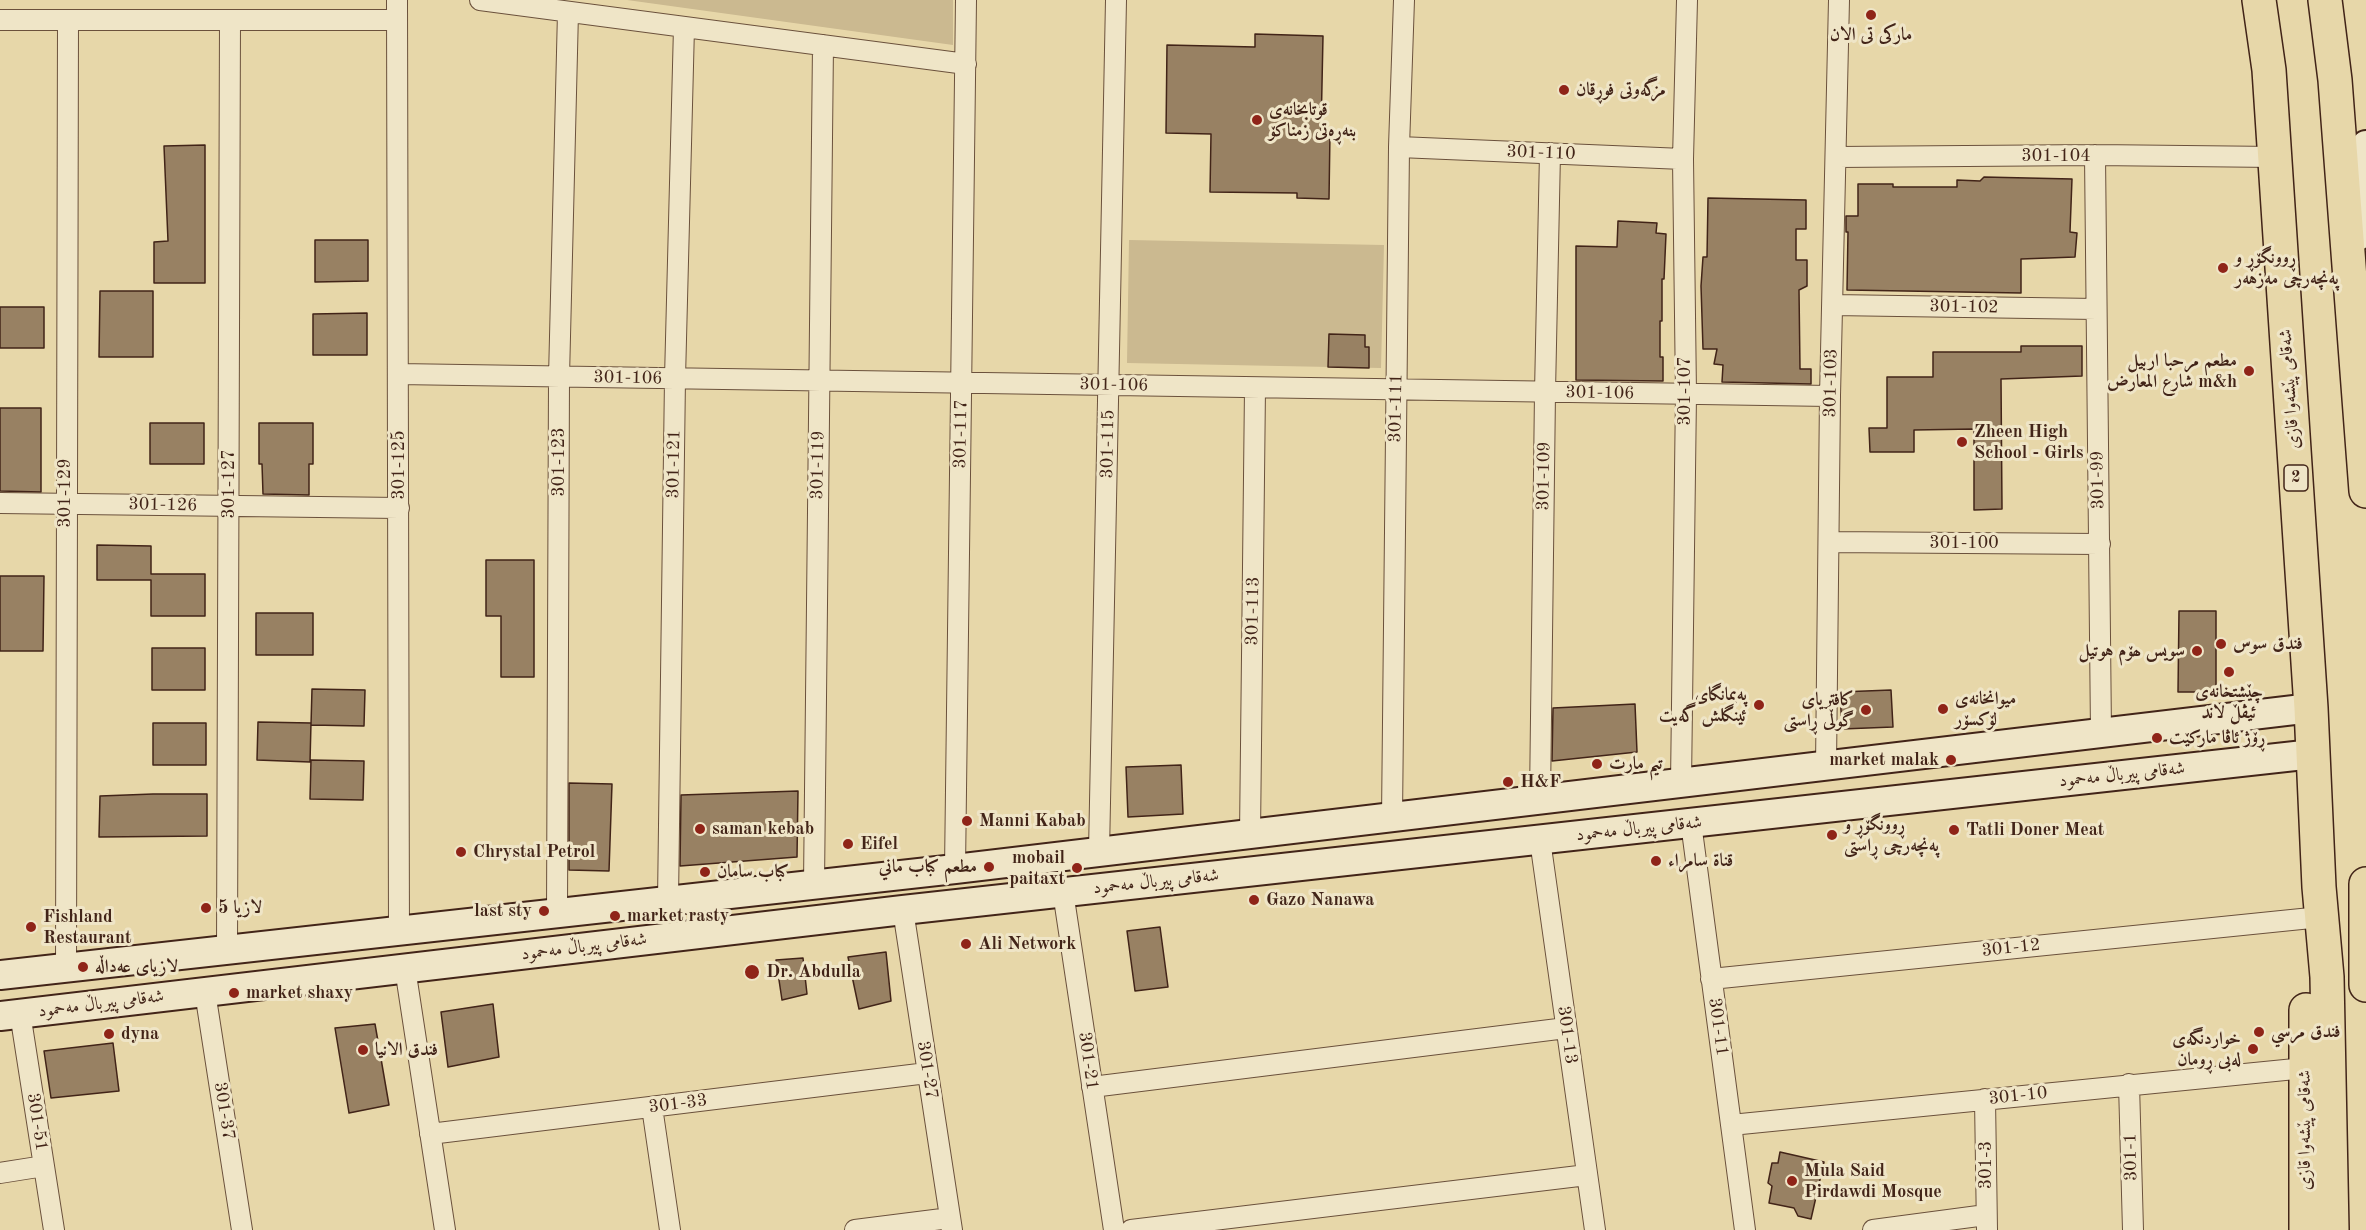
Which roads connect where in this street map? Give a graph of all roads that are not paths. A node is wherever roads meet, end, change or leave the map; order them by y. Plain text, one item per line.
1 (480, 0) edge
2 (966, 0) edge
3 (1116, 0) edge
4 (1404, 0) edge
5 (1687, 0) edge
6 (1839, 0) edge
7 (2240, 0) edge
8 (2259, 0) edge
9 (2325, 0) edge
10 (397, 10) edge
11 (568, 12) junction
12 (0, 20) edge
13 (68, 20) junction
14 (230, 20) junction
15 (684, 27) junction
16 (823, 45) junction
17 (966, 64) junction
18 (2269, 70) junction
19 (2366, 145) edge
20 (1399, 147) junction
21 (1550, 153) junction
22 (2095, 155) junction
23 (1837, 157) junction
24 (2275, 157) junction
25 (1683, 159) junction
26 (2353, 300) junction
27 (1833, 305) junction
28 (2096, 309) junction
29 (398, 374) junction
30 (559, 377) junction
31 (675, 378) junction
32 (819, 381) junction
33 (961, 383) junction
34 (1109, 385) junction
35 (1255, 388) junction
36 (1396, 390) junction
37 (1545, 392) junction
38 (1686, 394) junction
39 (1830, 396) junction
40 (2366, 490) edge
41 (0, 503) edge
42 (65, 504) junction
43 (229, 506) junction
44 (399, 508) junction
45 (1829, 542) junction
46 (2100, 544) junction
47 (2311, 708) junction
48 (2209, 720) junction
49 (2102, 733) junction
50 (2313, 754) junction
51 (2213, 765) junction
52 (1826, 766) junction
53 (1681, 783) junction
54 (1540, 799) junction
55 (1392, 817) junction
56 (1691, 823) junction
57 (1250, 834) junction
58 (1540, 840) junction
59 (1099, 852) junction
60 (955, 869) junction
61 (814, 884) junction
62 (2366, 884) edge
63 (2319, 887) junction
64 (1064, 892) junction
65 (668, 900) junction
66 (615, 906) junction
67 (903, 910) junction
68 (557, 913) junction
69 (2311, 918) junction
70 (399, 930) junction
71 (619, 943) junction
72 (227, 949) junction
73 (66, 967) junction
74 (405, 968) junction
75 (0, 975) edge
76 (1712, 979) junction
77 (2366, 986) edge
78 (205, 992) junction
79 (10, 1014) edge
80 (1566, 1028) junction
81 (2305, 1068) junction
82 (927, 1073) junction
83 (2129, 1084) junction
84 (1092, 1087) junction
85 (1985, 1099) junction
86 (652, 1107) junction
87 (1731, 1125) junction
88 (430, 1134) junction
89 (44, 1166) junction
90 (0, 1173) edge
91 (1587, 1175) junction
92 (1987, 1222) edge
93 (951, 1224) edge
94 (54, 1230) edge
95 (242, 1230) edge
96 (445, 1230) edge
97 (670, 1230) edge
98 (855, 1230) edge
99 (1114, 1230) edge
100 (1131, 1230) edge
101 (1595, 1230) edge
102 (1745, 1230) edge
103 (1873, 1230) edge
104 (2133, 1230) edge
105 (2306, 1230) edge
106 (2332, 1230) edge

1 - 11 street
2 - 17 street, 301-117
3 - 34 street, 301-115
4 - 20 street, 301-111
5 - 25 street, 301-107
6 - 23 street, 301-103
7 - 18 main road
8 - 18 highway, شەقامی پێشەوا قازی / 2
9 - 26 highway
10 - 14 street
10 - 29 street, 301-125
11 - 15 street
11 - 30 street, 301-123
12 - 13 street
13 - 14 street
13 - 42 street, 301-129
14 - 43 street, 301-127
15 - 16 street
15 - 31 street, 301-121
16 - 17 street
16 - 32 street, 301-119
17 - 33 street, 301-117
18 - 24 highway, شەقامی پێشەوا قازی / 2
19 - 26 main road
20 - 21 street, 301-110
20 - 36 street, 301-111
21 - 25 street, 301-110
21 - 37 street, 301-109
22 - 23 street, 301-104
22 - 24 street, 301-104
22 - 28 street, 301-99
23 - 27 street, 301-103
24 - 47 highway, شەقامی پێشەوا قازی / 2
25 - 38 street, 301-107
26 - 40 highway
27 - 28 street, 301-102
27 - 39 street, 301-103
28 - 46 street, 301-99
29 - 30 street, 301-106
29 - 44 street, 301-125
30 - 31 street, 301-106
30 - 68 street, 301-123
31 - 32 street, 301-106
31 - 65 street, 301-121
32 - 33 street, 301-106
32 - 61 street, 301-119
33 - 34 street, 301-106
33 - 60 street, 301-117
34 - 35 street, 301-106
34 - 59 street, 301-115
35 - 36 street, 301-106
35 - 57 street, 301-113
36 - 37 street, 301-106
36 - 55 street, 301-111
37 - 38 street, 301-106
37 - 54 street, 301-109
38 - 39 street, 301-106
38 - 53 street, 301-107
39 - 45 street, 301-103
41 - 42 street, 301-126
42 - 43 street, 301-126
42 - 73 street, 301-129
43 - 44 street, 301-126
43 - 72 street, 301-127
44 - 70 street, 301-125
45 - 46 street, 301-100
45 - 52 street, 301-103
46 - 49 street, 301-99
47 - 48 main road, شەقامی پیرباڵ مەحمود
47 - 50 highway, شەقامی پێشەوا قازی / 2
48 - 49 main road, شەقامی پیرباڵ مەحمود
48 - 51 main road
49 - 52 main road, شەقامی پیرباڵ مەحمود
50 - 51 main road, شەقامی پیرباڵ مەحمود
50 - 63 highway, شەقامی پێشەوا قازی / 2
51 - 56 main road, شەقامی پیرباڵ مەحمود
52 - 53 main road, شەقامی پیرباڵ مەحمود
53 - 54 main road, شەقامی پیرباڵ مەحمود
54 - 55 main road, شەقامی پیرباڵ مەحمود
55 - 57 main road, شەقامی پیرباڵ مەحمود
56 - 58 main road, شەقامی پیرباڵ مەحمود
56 - 76 street, 301-11
57 - 59 main road, شەقامی پیرباڵ مەحمود
58 - 64 main road, شەقامی پیرباڵ مەحمود
58 - 80 street, 301-13
59 - 60 main road, شەقامی پیرباڵ مەحمود
60 - 61 main road, شەقامی پیرباڵ مەحمود
61 - 65 main road, شەقامی پیرباڵ مەحمود
62 - 77 highway
63 - 69 highway, شەقامی پێشەوا قازی / 2
63 - 106 highway, شەقامی پێشەوا قازی
64 - 67 main road, شەقامی پیرباڵ مەحمود
64 - 84 street, 301-21
65 - 66 main road, شەقامی پیرباڵ مەحمود
66 - 68 main road, شەقامی پیرباڵ مەحمود
66 - 71 main road
67 - 71 main road, شەقامی پیرباڵ مەحمود
67 - 82 street, 301-27
68 - 70 main road, شەقامی پیرباڵ مەحمود
69 - 76 street, 301-12
69 - 81 highway, شەقامی پێشەوا قازی / 2
70 - 72 main road, شەقامی پیرباڵ مەحمود
71 - 74 main road, شەقامی پیرباڵ مەحمود
72 - 73 main road, شەقامی پیرباڵ مەحمود
73 - 75 main road, شەقامی پیرباڵ مەحمود
74 - 78 main road, شەقامی پیرباڵ مەحمود
74 - 88 street
76 - 87 street, 301-11
78 - 79 main road, شەقامی پیرباڵ مەحمود
78 - 95 street, 301-37
79 - 89 street, 301-51
80 - 84 street
80 - 91 street, 301-13
81 - 83 street, 301-10
81 - 105 highway, شەقامی پێشەوا قازی / 2
82 - 86 street, 301-33
82 - 93 street, 301-27
83 - 85 street, 301-10
83 - 104 street, 301-1
84 - 99 street, 301-21
85 - 87 street, 301-10
85 - 92 street, 301-3
86 - 88 street, 301-33
86 - 97 street
87 - 102 street, 301-11
88 - 96 street
89 - 90 street
89 - 94 street, 301-51
91 - 100 street
91 - 101 street, 301-13
92 - 103 street
93 - 98 street

